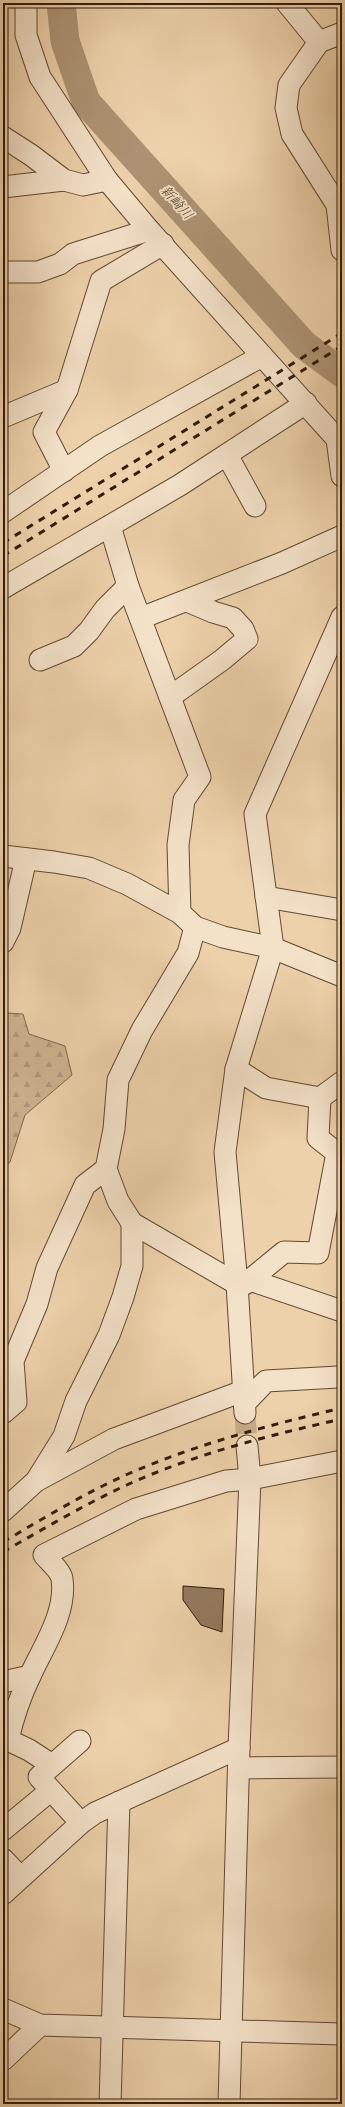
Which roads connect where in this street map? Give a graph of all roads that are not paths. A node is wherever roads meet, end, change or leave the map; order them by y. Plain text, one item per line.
1 (26, 3) edge
2 (287, 3) edge
3 (342, 33) edge
4 (319, 42) junction
5 (3, 137) edge
6 (64, 180) junction
7 (107, 180) junction
8 (3, 187) edge
9 (156, 237) junction
10 (342, 250) edge
11 (3, 272) edge
12 (262, 356) junction
13 (66, 390) junction
14 (306, 403) junction
15 (3, 417) edge
16 (339, 432) edge
17 (227, 455) junction
18 (64, 471) junction
19 (342, 476) edge
20 (255, 506) dead end
21 (3, 512) edge
22 (110, 526) junction
23 (342, 536) edge
24 (128, 586) junction
25 (3, 588) edge
26 (187, 601) junction
27 (342, 617) edge
28 (141, 618) junction
29 (40, 660) dead end
30 (170, 697) junction
31 (3, 856) edge
32 (26, 859) junction
33 (266, 897) junction
34 (342, 910) edge
35 (180, 913) junction
36 (195, 927) junction
37 (3, 942) edge
38 (273, 948) junction
39 (342, 976) edge
40 (236, 1069) junction
41 (342, 1082) edge
42 (320, 1098) junction
43 (106, 1169) junction
44 (335, 1202) edge
45 (132, 1223) junction
46 (243, 1282) junction
47 (342, 1311) edge
48 (338, 1377) dead end
49 (244, 1403) junction
50 (3, 1413) edge
51 (247, 1446) tunnel mouth
52 (342, 1461) edge
53 (250, 1479) junction
54 (36, 1481) junction
55 (3, 1511) edge
56 (30, 1676) junction
57 (3, 1682) edge
58 (80, 1741) dead end
59 (239, 1758) junction
60 (52, 1765) junction
61 (342, 1767) edge
62 (50, 1791) junction
63 (119, 1802) junction
64 (81, 1823) junction
65 (3, 1830) edge
66 (3, 1859) edge
67 (20, 1877) junction
68 (3, 1894) edge
69 (3, 2009) edge
70 (40, 2025) junction
71 (112, 2026) junction
72 (230, 2030) junction
73 (342, 2034) edge
74 (3, 2060) edge
75 (110, 2104) edge
76 (229, 2104) edge

1 - 7 street
2 - 4 street
3 - 4 street
4 - 10 street
5 - 6 street
6 - 7 street
6 - 8 street
7 - 9 street
9 - 11 street
9 - 12 street
9 - 13 street
12 - 14 street
12 - 18 street
13 - 15 street
13 - 18 street
14 - 16 street
14 - 17 street
16 - 19 street
17 - 20 street
17 - 22 street
18 - 21 street
22 - 24 street
22 - 25 street
23 - 26 street
24 - 28 street
24 - 29 street
26 - 28 street
26 - 30 street
27 - 33 street
28 - 30 street
30 - 35 street
31 - 32 street
32 - 35 street
32 - 37 street
33 - 34 street
33 - 38 street
35 - 36 street
36 - 38 street
36 - 43 street
38 - 39 street
38 - 40 street
40 - 42 street
40 - 46 street
41 - 42 street
42 - 44 street
43 - 45 street
43 - 50 street
44 - 46 street
45 - 46 street
45 - 54 street
46 - 47 street
46 - 49 street
48 - 49 street
49 - 54 street
51 - 53 street
52 - 53 street
53 - 56 street
53 - 59 street
54 - 55 street
56 - 57 street
56 - 60 street
58 - 60 street
59 - 61 street
59 - 63 street
59 - 72 street
60 - 62 street
62 - 64 street
62 - 65 street
63 - 64 street
63 - 71 street
64 - 67 street
66 - 67 street
67 - 68 street
69 - 70 street
70 - 71 street
70 - 74 street
71 - 72 street
71 - 75 street
72 - 73 street
72 - 76 street

